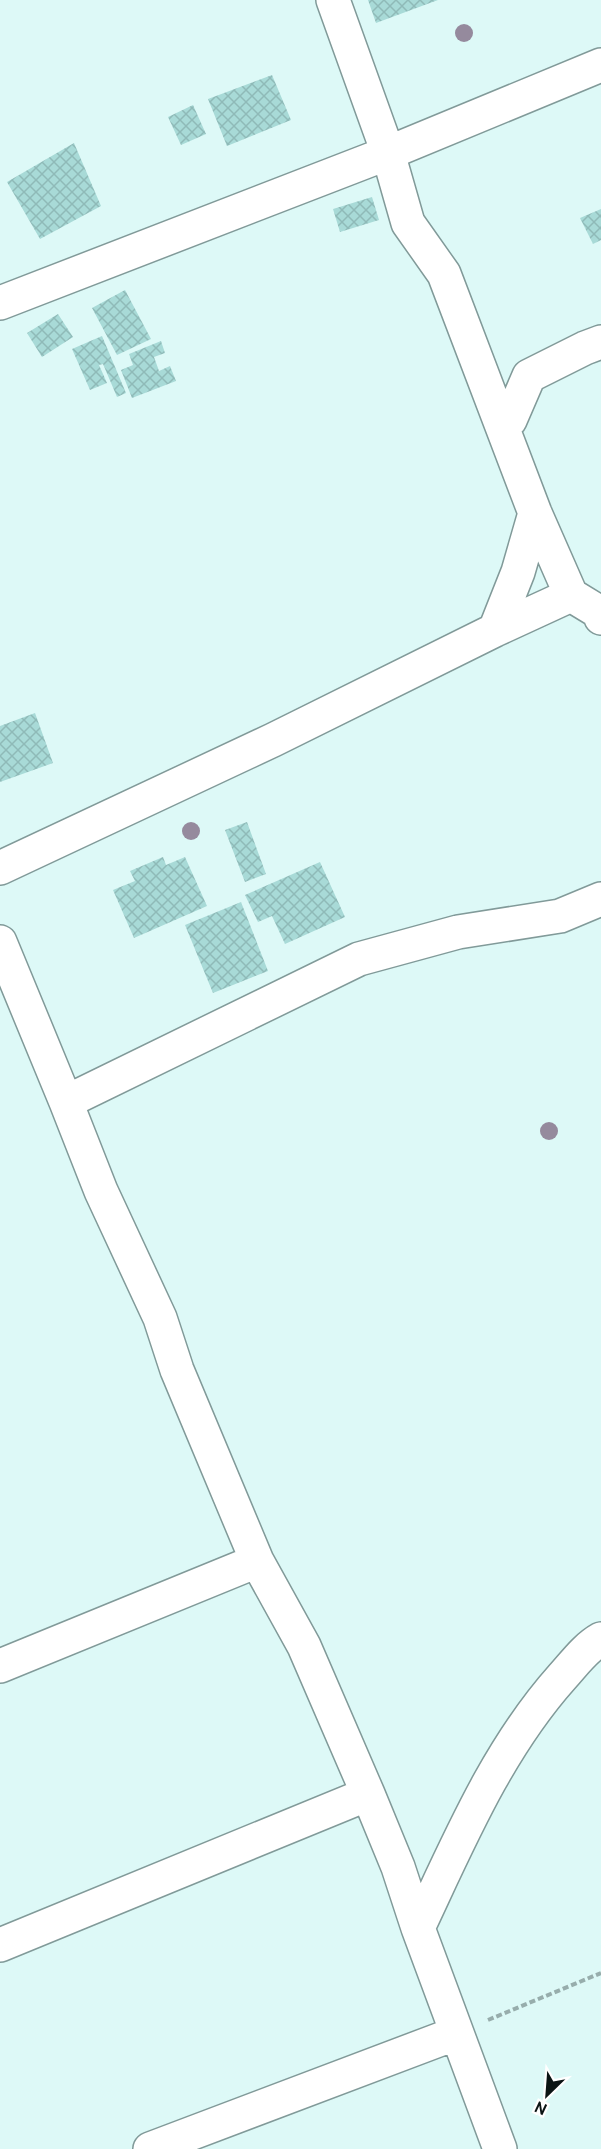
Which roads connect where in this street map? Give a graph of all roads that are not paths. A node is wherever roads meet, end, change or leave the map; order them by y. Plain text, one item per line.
1 (333, 0) edge
2 (601, 65) edge
3 (388, 153) junction
4 (0, 303) edge
5 (601, 342) edge
6 (490, 396) junction
7 (535, 513) junction
8 (571, 595) junction
9 (601, 618) edge
10 (495, 630) junction
11 (0, 868) edge
12 (601, 899) edge
13 (0, 942) edge
14 (66, 1102) junction
15 (257, 1561) junction
16 (601, 1639) edge
17 (0, 1666) edge
18 (368, 1794) junction
19 (418, 1928) junction
20 (0, 1946) edge
21 (457, 2033) junction
22 (150, 2149) edge
23 (500, 2149) edge

1 - 3 street
2 - 3 street
3 - 4 street
3 - 6 street
5 - 6 street
6 - 7 street
7 - 8 street
7 - 10 street
8 - 9 street
8 - 10 street
10 - 11 street
12 - 14 street
13 - 14 street
14 - 15 street
15 - 17 street
15 - 18 street
16 - 19 street
18 - 19 street
18 - 20 street
19 - 21 street
21 - 22 street
21 - 23 street

